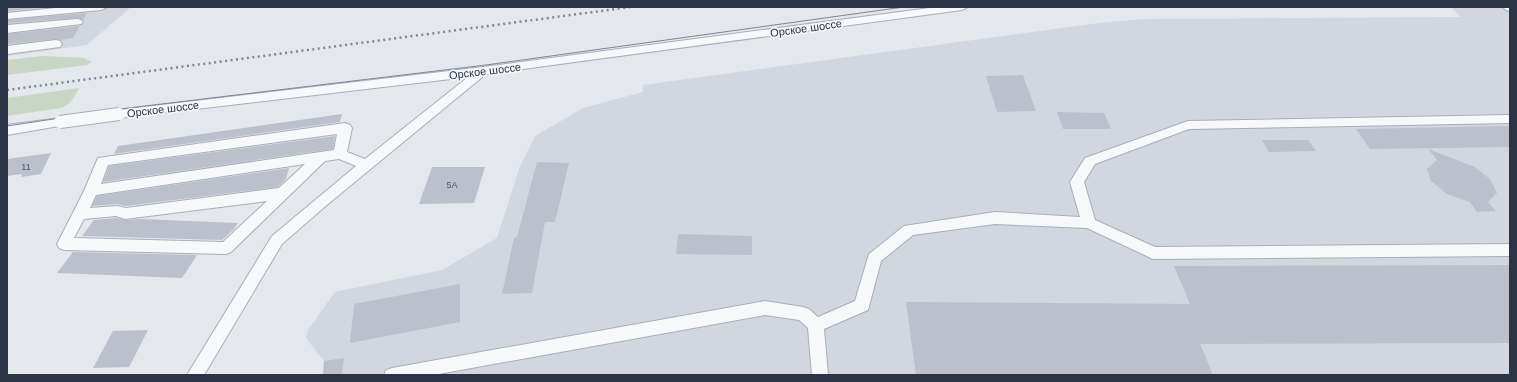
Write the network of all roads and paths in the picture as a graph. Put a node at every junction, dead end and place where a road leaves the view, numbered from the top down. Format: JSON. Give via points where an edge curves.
{"nodes":[{"id":1,"x":962,"y":7,"type":"edge"},
{"id":2,"x":101,"y":8,"type":"edge"},
{"id":3,"x":7,"y":16,"type":"edge"},
{"id":4,"x":77,"y":22,"type":"dead end"},
{"id":5,"x":7,"y":29,"type":"edge"},
{"id":6,"x":56,"y":44,"type":"dead end"},
{"id":7,"x":7,"y":50,"type":"edge"},
{"id":8,"x":483,"y":71,"type":"junction"},
{"id":9,"x":1510,"y":119,"type":"edge"},
{"id":10,"x":7,"y":130,"type":"edge"},
{"id":11,"x":340,"y":154,"type":"junction"},
{"id":12,"x":321,"y":157,"type":"junction"},
{"id":13,"x":366,"y":165,"type":"junction"},
{"id":14,"x":91,"y":190,"type":"junction"},
{"id":15,"x":284,"y":193,"type":"junction"},
{"id":16,"x":79,"y":214,"type":"junction"},
{"id":17,"x":1089,"y":223,"type":"junction"},
{"id":18,"x":1510,"y":250,"type":"edge"},
{"id":19,"x":816,"y":325,"type":"junction"},
{"id":20,"x":195,"y":375,"type":"edge"},
{"id":21,"x":392,"y":375,"type":"edge"},
{"id":22,"x":820,"y":375,"type":"edge"}],
"edges":[{"from":1,"to":8,"type":"street","name":"Орское шоссе"},
{"from":2,"to":3,"type":"street"},
{"from":4,"to":5,"type":"street"},
{"from":6,"to":7,"type":"street"},
{"from":8,"to":10,"type":"street","name":"Орское шоссе","bridge":true,"via":[[119,114]]},
{"from":8,"to":13,"type":"street"},
{"from":9,"to":17,"type":"street","via":[[1188,125],[1090,161],[1077,182]]},
{"from":11,"to":12,"type":"street"},
{"from":11,"to":13,"type":"street"},
{"from":11,"to":14,"type":"street","via":[[345,128],[103,161]]},
{"from":12,"to":14,"type":"street"},
{"from":12,"to":15,"type":"street"},
{"from":13,"to":20,"type":"street","via":[[277,240]]},
{"from":14,"to":16,"type":"street"},
{"from":15,"to":16,"type":"street","via":[[125,214],[117,211]]},
{"from":15,"to":16,"type":"street","via":[[226,248],[64,244]]},
{"from":17,"to":18,"type":"street","via":[[1153,253]]},
{"from":17,"to":19,"type":"street","via":[[995,218],[909,230],[874,258],[862,305]]},
{"from":19,"to":21,"type":"street","via":[[803,314],[765,308]]},
{"from":19,"to":22,"type":"street"}]}
